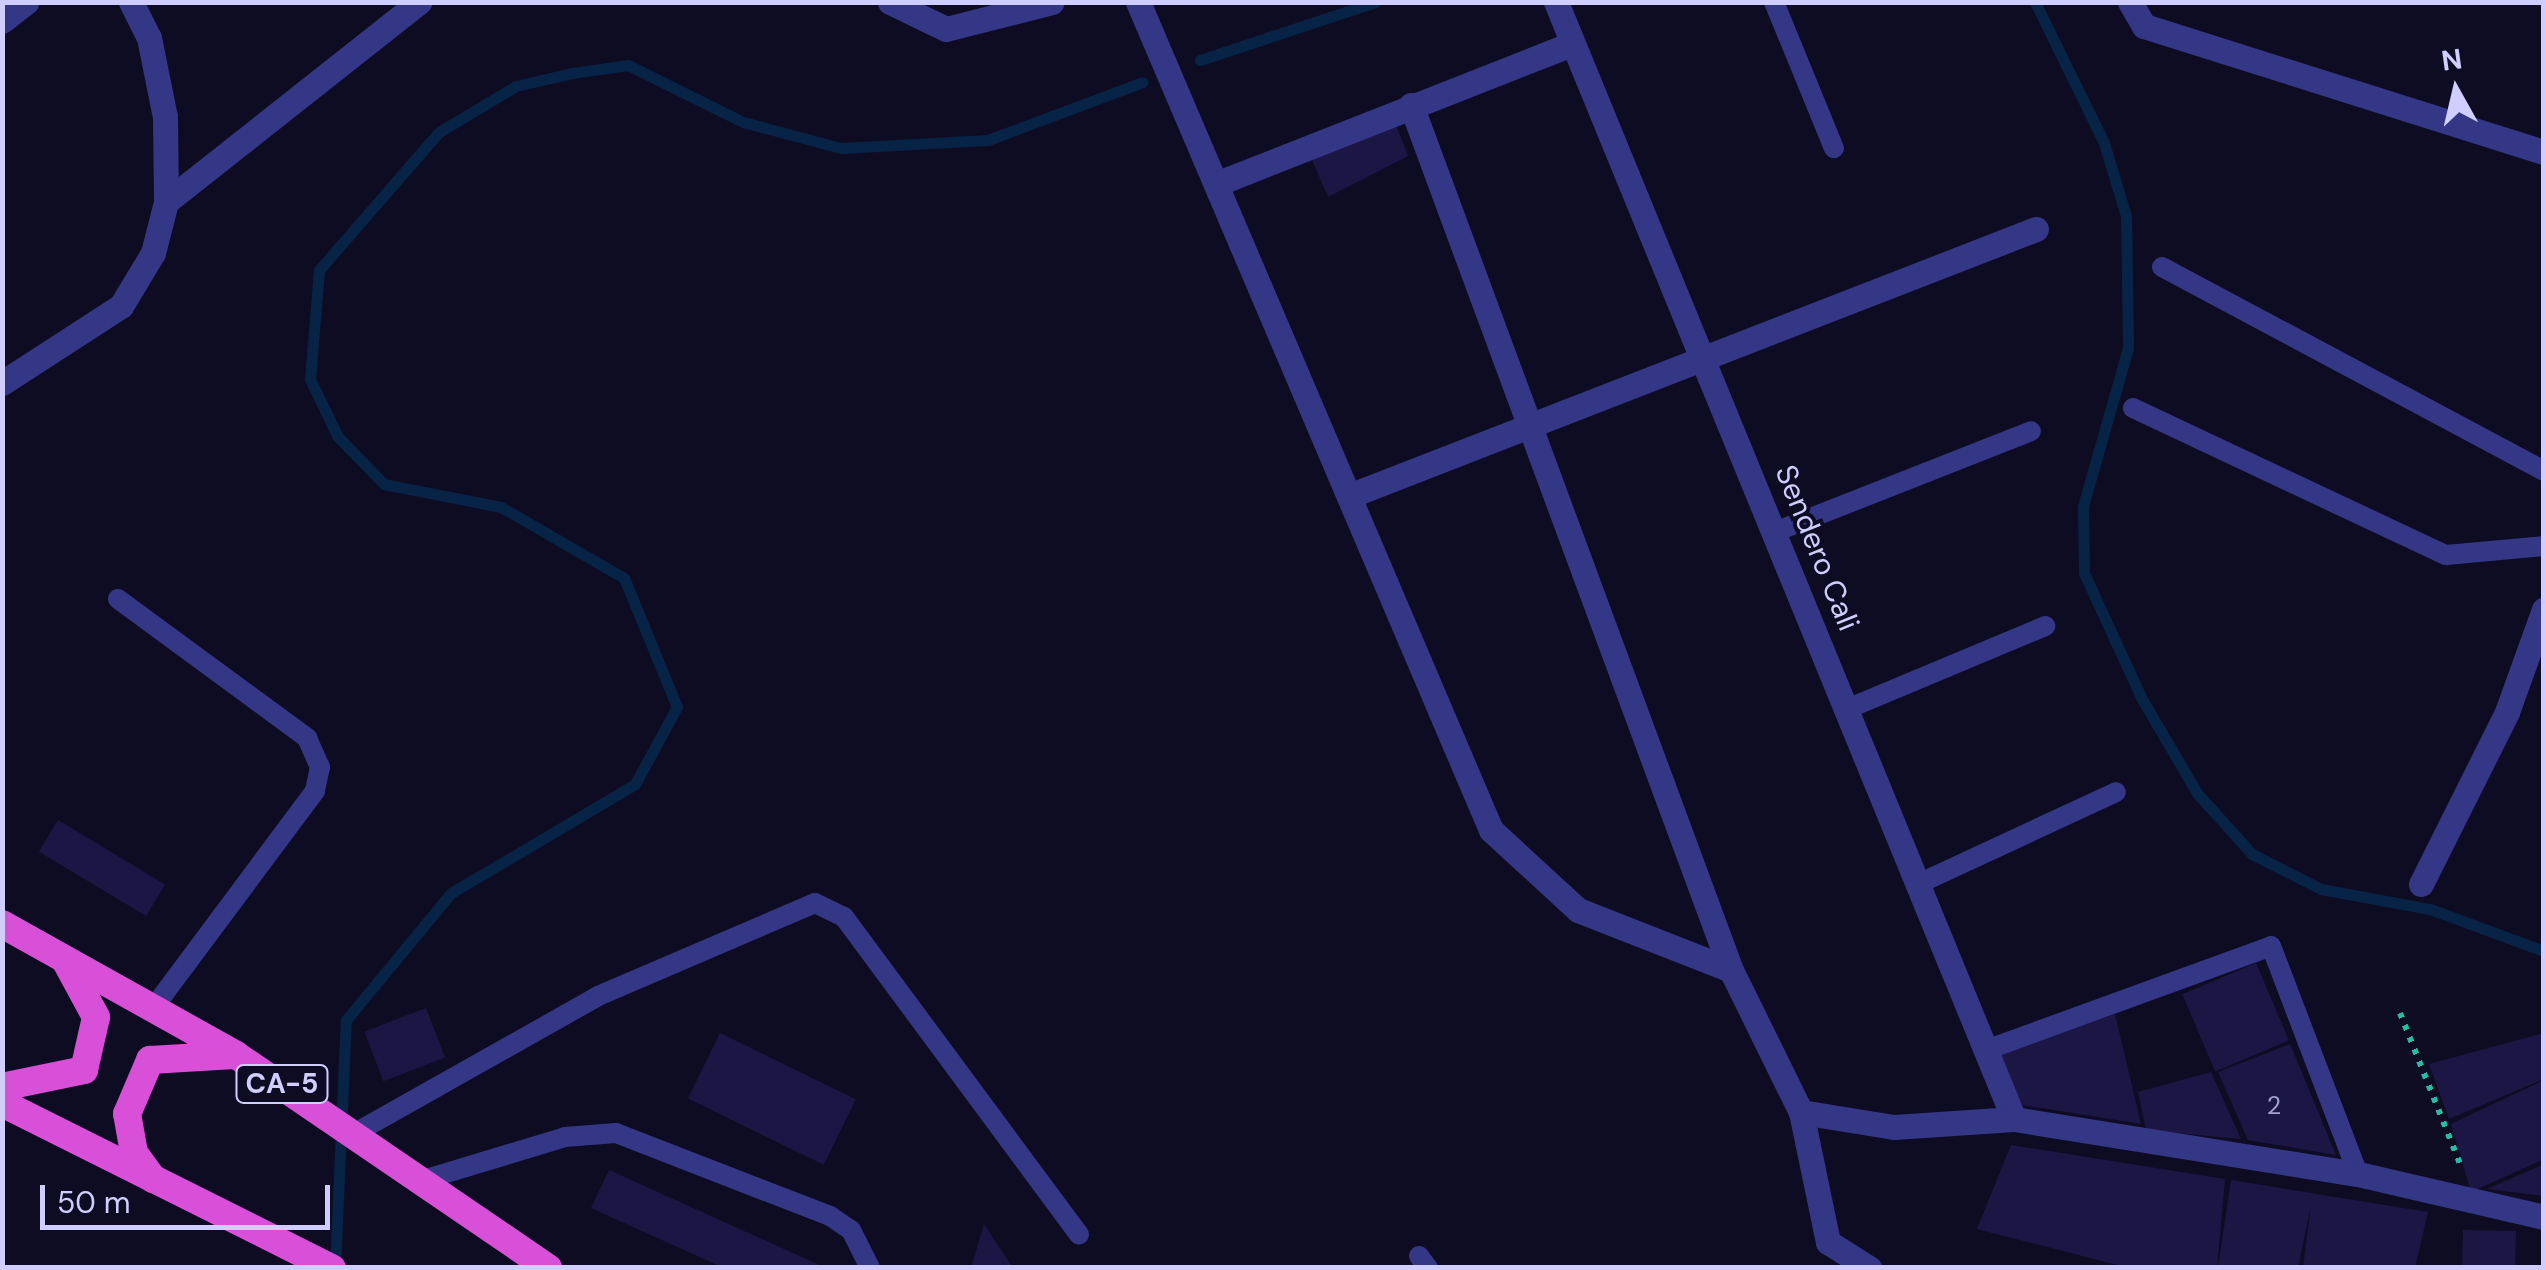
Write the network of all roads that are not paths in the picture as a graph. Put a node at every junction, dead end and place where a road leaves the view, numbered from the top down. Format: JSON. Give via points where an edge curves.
{"nodes":[{"id":1,"x":26,"y":2,"type":"edge"},
{"id":2,"x":131,"y":2,"type":"edge"},
{"id":3,"x":419,"y":2,"type":"edge"},
{"id":4,"x":890,"y":2,"type":"edge"},
{"id":5,"x":1052,"y":2,"type":"edge"},
{"id":6,"x":1138,"y":2,"type":"edge"},
{"id":7,"x":1556,"y":2,"type":"edge"},
{"id":8,"x":1774,"y":2,"type":"edge"},
{"id":9,"x":2130,"y":2,"type":"edge"},
{"id":10,"x":2,"y":21,"type":"edge"},
{"id":11,"x":1570,"y":44,"type":"junction"},
{"id":12,"x":1411,"y":104,"type":"junction"},
{"id":13,"x":1834,"y":148,"type":"dead end"},
{"id":14,"x":2544,"y":152,"type":"edge"},
{"id":15,"x":1216,"y":184,"type":"junction"},
{"id":16,"x":166,"y":202,"type":"junction"},
{"id":17,"x":2036,"y":229,"type":"dead end"},
{"id":18,"x":2162,"y":267,"type":"dead end"},
{"id":19,"x":1704,"y":358,"type":"junction"},
{"id":20,"x":2,"y":383,"type":"edge"},
{"id":21,"x":2133,"y":408,"type":"dead end"},
{"id":22,"x":1523,"y":426,"type":"junction"},
{"id":23,"x":2032,"y":431,"type":"dead end"},
{"id":24,"x":2544,"y":471,"type":"edge"},
{"id":25,"x":1349,"y":496,"type":"junction"},
{"id":26,"x":1775,"y":532,"type":"junction"},
{"id":27,"x":2544,"y":546,"type":"edge"},
{"id":28,"x":118,"y":599,"type":"dead end"},
{"id":29,"x":2544,"y":609,"type":"edge"},
{"id":30,"x":2045,"y":626,"type":"dead end"},
{"id":31,"x":1847,"y":709,"type":"junction"},
{"id":32,"x":2116,"y":792,"type":"dead end"},
{"id":33,"x":1918,"y":884,"type":"junction"},
{"id":34,"x":2420,"y":884,"type":"dead end"},
{"id":35,"x":2,"y":924,"type":"edge"},
{"id":36,"x":57,"y":950,"type":"junction"},
{"id":37,"x":1731,"y":970,"type":"junction"},
{"id":38,"x":154,"y":1007,"type":"junction"},
{"id":39,"x":1986,"y":1050,"type":"junction"},
{"id":40,"x":236,"y":1055,"type":"junction"},
{"id":41,"x":2,"y":1088,"type":"edge"},
{"id":42,"x":2,"y":1103,"type":"edge"},
{"id":43,"x":1801,"y":1112,"type":"junction"},
{"id":44,"x":2014,"y":1119,"type":"junction"},
{"id":45,"x":357,"y":1132,"type":"junction"},
{"id":46,"x":2358,"y":1174,"type":"junction"},
{"id":47,"x":154,"y":1180,"type":"junction"},
{"id":48,"x":423,"y":1180,"type":"junction"},
{"id":49,"x":2544,"y":1217,"type":"edge"},
{"id":50,"x":1079,"y":1235,"type":"dead end"},
{"id":51,"x":332,"y":1268,"type":"edge"},
{"id":52,"x":548,"y":1268,"type":"edge"},
{"id":53,"x":870,"y":1268,"type":"edge"},
{"id":54,"x":1869,"y":1268,"type":"edge"}],
"edges":[{"from":1,"to":10,"type":"street"},
{"from":2,"to":16,"type":"street","via":[[159,74]]},
{"from":3,"to":16,"type":"street"},
{"from":4,"to":5,"type":"street","via":[[946,29]]},
{"from":6,"to":15,"type":"street"},
{"from":7,"to":11,"type":"street","name":"Sendero Cali"},
{"from":8,"to":13,"type":"lane"},
{"from":9,"to":14,"type":"street","via":[[2144,26]]},
{"from":11,"to":12,"type":"street"},
{"from":11,"to":19,"type":"street","name":"Sendero Cali"},
{"from":12,"to":15,"type":"street"},
{"from":12,"to":22,"type":"street"},
{"from":15,"to":25,"type":"street"},
{"from":16,"to":20,"type":"street","via":[[153,253],[121,306]]},
{"from":17,"to":19,"type":"street"},
{"from":18,"to":24,"type":"lane"},
{"from":19,"to":22,"type":"street"},
{"from":19,"to":26,"type":"street","name":"Sendero Cali"},
{"from":21,"to":27,"type":"lane","via":[[2446,554]]},
{"from":22,"to":25,"type":"street"},
{"from":22,"to":37,"type":"street"},
{"from":23,"to":26,"type":"lane"},
{"from":25,"to":37,"type":"street","via":[[1491,830],[1578,910]]},
{"from":26,"to":31,"type":"street","name":"Sendero Cali"},
{"from":28,"to":38,"type":"lane","via":[[307,738],[320,767],[315,791]]},
{"from":29,"to":34,"type":"street","via":[[2507,712]]},
{"from":30,"to":31,"type":"lane"},
{"from":31,"to":33,"type":"street","name":"Sendero Cali"},
{"from":32,"to":33,"type":"lane"},
{"from":33,"to":39,"type":"street","name":"Sendero Cali"},
{"from":35,"to":36,"type":"highway","number":"CA-5"},
{"from":36,"to":38,"type":"highway","number":"CA-5"},
{"from":36,"to":41,"type":"highway","via":[[96,1016],[84,1070]]},
{"from":37,"to":43,"type":"street"},
{"from":38,"to":40,"type":"highway","number":"CA-5"},
{"from":39,"to":44,"type":"street","name":"Sendero Cali"},
{"from":39,"to":46,"type":"lane","via":[[2271,946]]},
{"from":40,"to":45,"type":"highway","number":"CA-5"},
{"from":40,"to":47,"type":"highway","via":[[150,1060],[126,1114],[134,1153]]},
{"from":42,"to":47,"type":"highway"},
{"from":43,"to":44,"type":"street","via":[[1894,1127]]},
{"from":43,"to":54,"type":"street","via":[[1828,1242]]},
{"from":44,"to":46,"type":"street"},
{"from":45,"to":48,"type":"highway","number":"CA-5"},
{"from":45,"to":50,"type":"lane","via":[[598,996],[815,903],[844,917]]},
{"from":46,"to":49,"type":"street"},
{"from":47,"to":51,"type":"highway"},
{"from":48,"to":52,"type":"highway","number":"CA-5"},
{"from":48,"to":53,"type":"lane","via":[[565,1137],[616,1133],[830,1216],[851,1230]]}]}
